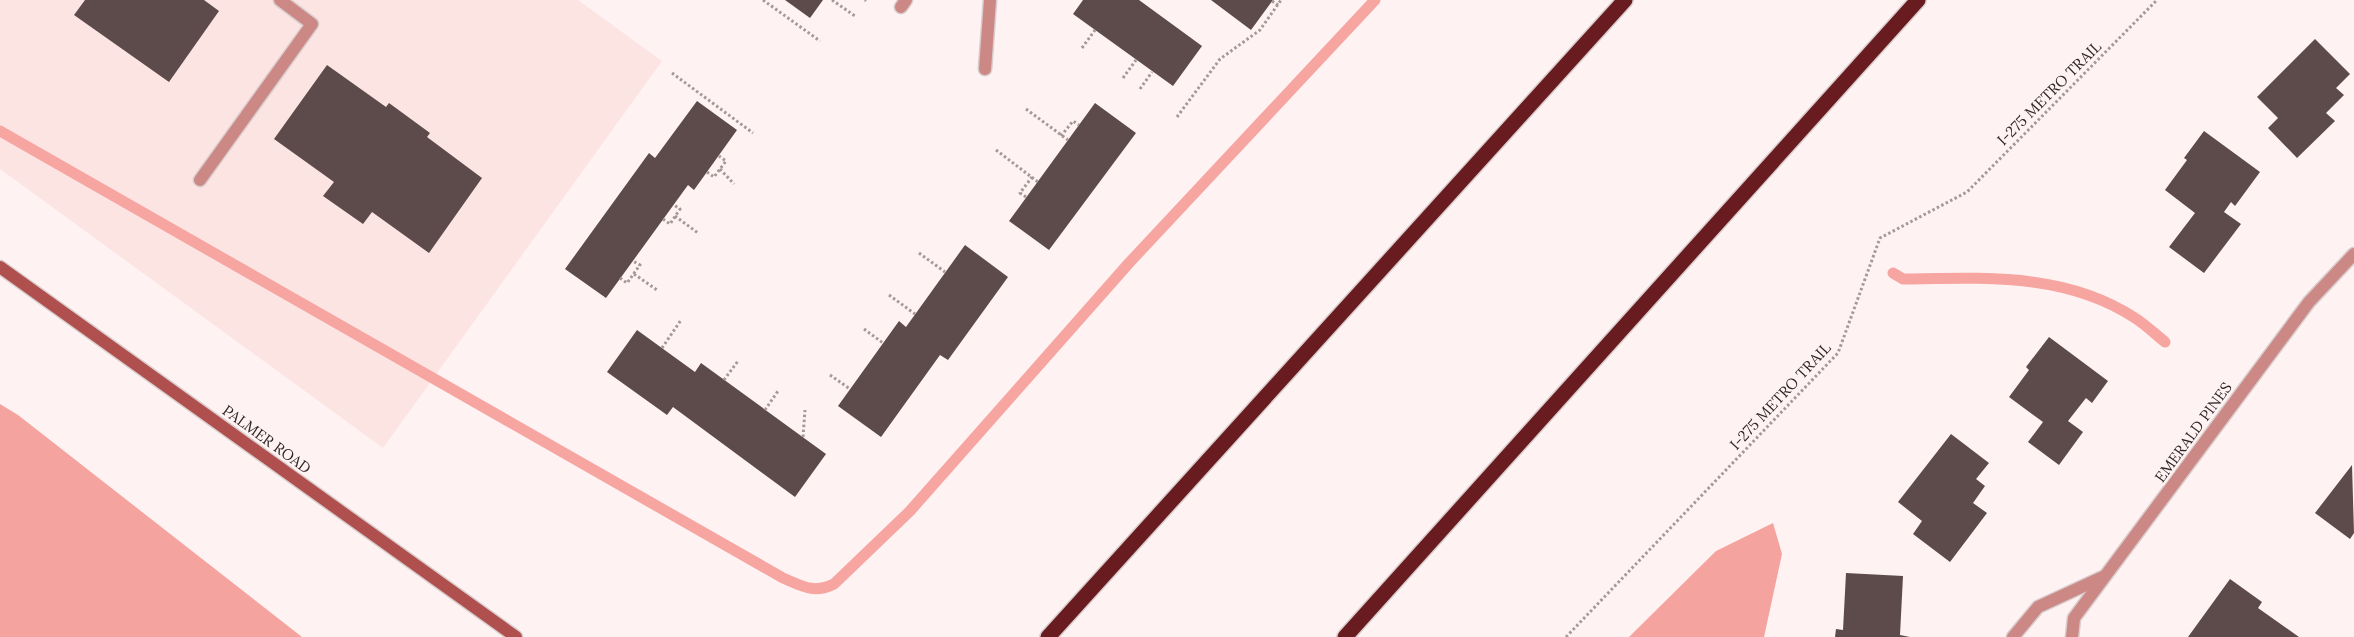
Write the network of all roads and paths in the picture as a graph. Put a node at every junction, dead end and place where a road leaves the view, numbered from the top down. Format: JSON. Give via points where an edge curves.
{"nodes":[{"id":1,"x":280,"y":0,"type":"edge"},
{"id":2,"x":763,"y":0,"type":"edge"},
{"id":3,"x":832,"y":0,"type":"edge"},
{"id":4,"x":990,"y":0,"type":"edge"},
{"id":5,"x":1281,"y":0,"type":"edge"},
{"id":6,"x":1625,"y":0,"type":"edge"},
{"id":7,"x":1918,"y":0,"type":"edge"},
{"id":8,"x":2157,"y":0,"type":"edge"},
{"id":9,"x":1272,"y":1,"type":"edge"},
{"id":10,"x":1278,"y":5,"type":"junction"},
{"id":11,"x":855,"y":16,"type":"dead end"},
{"id":12,"x":1094,"y":30,"type":"dead end"},
{"id":13,"x":820,"y":41,"type":"dead end"},
{"id":14,"x":1082,"y":48,"type":"dead end"},
{"id":15,"x":1136,"y":60,"type":"dead end"},
{"id":16,"x":985,"y":69,"type":"dead end"},
{"id":17,"x":1152,"y":72,"type":"dead end"},
{"id":18,"x":672,"y":74,"type":"dead end"},
{"id":19,"x":1123,"y":78,"type":"dead end"},
{"id":20,"x":1140,"y":89,"type":"dead end"},
{"id":21,"x":1026,"y":109,"type":"dead end"},
{"id":22,"x":1177,"y":117,"type":"dead end"},
{"id":23,"x":1079,"y":125,"type":"dead end"},
{"id":24,"x":753,"y":133,"type":"dead end"},
{"id":25,"x":1061,"y":136,"type":"junction"},
{"id":26,"x":1068,"y":140,"type":"dead end"},
{"id":27,"x":996,"y":150,"type":"dead end"},
{"id":28,"x":719,"y":156,"type":"dead end"},
{"id":29,"x":720,"y":169,"type":"junction"},
{"id":30,"x":707,"y":172,"type":"dead end"},
{"id":31,"x":1032,"y":177,"type":"junction"},
{"id":32,"x":200,"y":180,"type":"dead end"},
{"id":33,"x":1038,"y":182,"type":"dead end"},
{"id":34,"x":734,"y":184,"type":"dead end"},
{"id":35,"x":1026,"y":197,"type":"dead end"},
{"id":36,"x":674,"y":205,"type":"dead end"},
{"id":37,"x":675,"y":216,"type":"junction"},
{"id":38,"x":663,"y":219,"type":"dead end"},
{"id":39,"x":698,"y":233,"type":"dead end"},
{"id":40,"x":919,"y":254,"type":"dead end"},
{"id":41,"x":2354,"y":254,"type":"edge"},
{"id":42,"x":633,"y":261,"type":"dead end"},
{"id":43,"x":0,"y":267,"type":"edge"},
{"id":44,"x":946,"y":272,"type":"dead end"},
{"id":45,"x":634,"y":274,"type":"junction"},
{"id":46,"x":620,"y":278,"type":"dead end"},
{"id":47,"x":657,"y":290,"type":"dead end"},
{"id":48,"x":889,"y":295,"type":"dead end"},
{"id":49,"x":915,"y":314,"type":"dead end"},
{"id":50,"x":681,"y":320,"type":"dead end"},
{"id":51,"x":864,"y":329,"type":"dead end"},
{"id":52,"x":883,"y":343,"type":"dead end"},
{"id":53,"x":662,"y":348,"type":"dead end"},
{"id":54,"x":738,"y":361,"type":"dead end"},
{"id":55,"x":830,"y":375,"type":"dead end"},
{"id":56,"x":724,"y":380,"type":"dead end"},
{"id":57,"x":850,"y":389,"type":"dead end"},
{"id":58,"x":778,"y":390,"type":"dead end"},
{"id":59,"x":765,"y":410,"type":"dead end"},
{"id":60,"x":805,"y":410,"type":"dead end"},
{"id":61,"x":803,"y":437,"type":"dead end"},
{"id":62,"x":2108,"y":575,"type":"junction"},
{"id":63,"x":516,"y":637,"type":"edge"},
{"id":64,"x":1048,"y":637,"type":"edge"},
{"id":65,"x":1345,"y":637,"type":"edge"},
{"id":66,"x":1566,"y":637,"type":"edge"},
{"id":67,"x":2012,"y":637,"type":"edge"},
{"id":68,"x":2072,"y":637,"type":"edge"}],
"edges":[{"from":1,"to":32,"type":"street","via":[[312,24]]},
{"from":2,"to":13,"type":"path"},
{"from":3,"to":11,"type":"path"},
{"from":4,"to":16,"type":"street"},
{"from":5,"to":10,"type":"path"},
{"from":6,"to":64,"type":"highway"},
{"from":7,"to":65,"type":"highway"},
{"from":8,"to":66,"type":"path","name":"I-275 METRO TRAIL","via":[[1967,192],[1880,238],[1838,353]]},
{"from":9,"to":10,"type":"path"},
{"from":10,"to":22,"type":"path","via":[[1260,30],[1220,58]]},
{"from":12,"to":14,"type":"path"},
{"from":15,"to":19,"type":"path"},
{"from":17,"to":20,"type":"path"},
{"from":18,"to":24,"type":"path"},
{"from":21,"to":25,"type":"path"},
{"from":23,"to":25,"type":"path","via":[[1073,120]]},
{"from":25,"to":26,"type":"path"},
{"from":27,"to":31,"type":"path"},
{"from":28,"to":29,"type":"path","via":[[726,161]]},
{"from":29,"to":30,"type":"path","via":[[714,177]]},
{"from":29,"to":34,"type":"path"},
{"from":31,"to":33,"type":"path"},
{"from":31,"to":35,"type":"path","via":[[1020,193]]},
{"from":36,"to":37,"type":"path","via":[[680,209]]},
{"from":37,"to":38,"type":"path","via":[[670,224]]},
{"from":37,"to":39,"type":"path"},
{"from":40,"to":44,"type":"path"},
{"from":41,"to":62,"type":"street","name":"EMERALD PINES","via":[[2309,302]]},
{"from":42,"to":45,"type":"path","via":[[640,265]]},
{"from":43,"to":63,"type":"street","name":"PALMER ROAD"},
{"from":45,"to":46,"type":"path","via":[[627,283]]},
{"from":45,"to":47,"type":"path"},
{"from":48,"to":49,"type":"path"},
{"from":50,"to":53,"type":"path"},
{"from":51,"to":52,"type":"path"},
{"from":54,"to":56,"type":"path"},
{"from":55,"to":57,"type":"path"},
{"from":58,"to":59,"type":"path"},
{"from":60,"to":61,"type":"path"},
{"from":62,"to":67,"type":"street","via":[[2038,608]]},
{"from":62,"to":68,"type":"street","name":"EMERALD PINES","via":[[2074,618]]}]}
